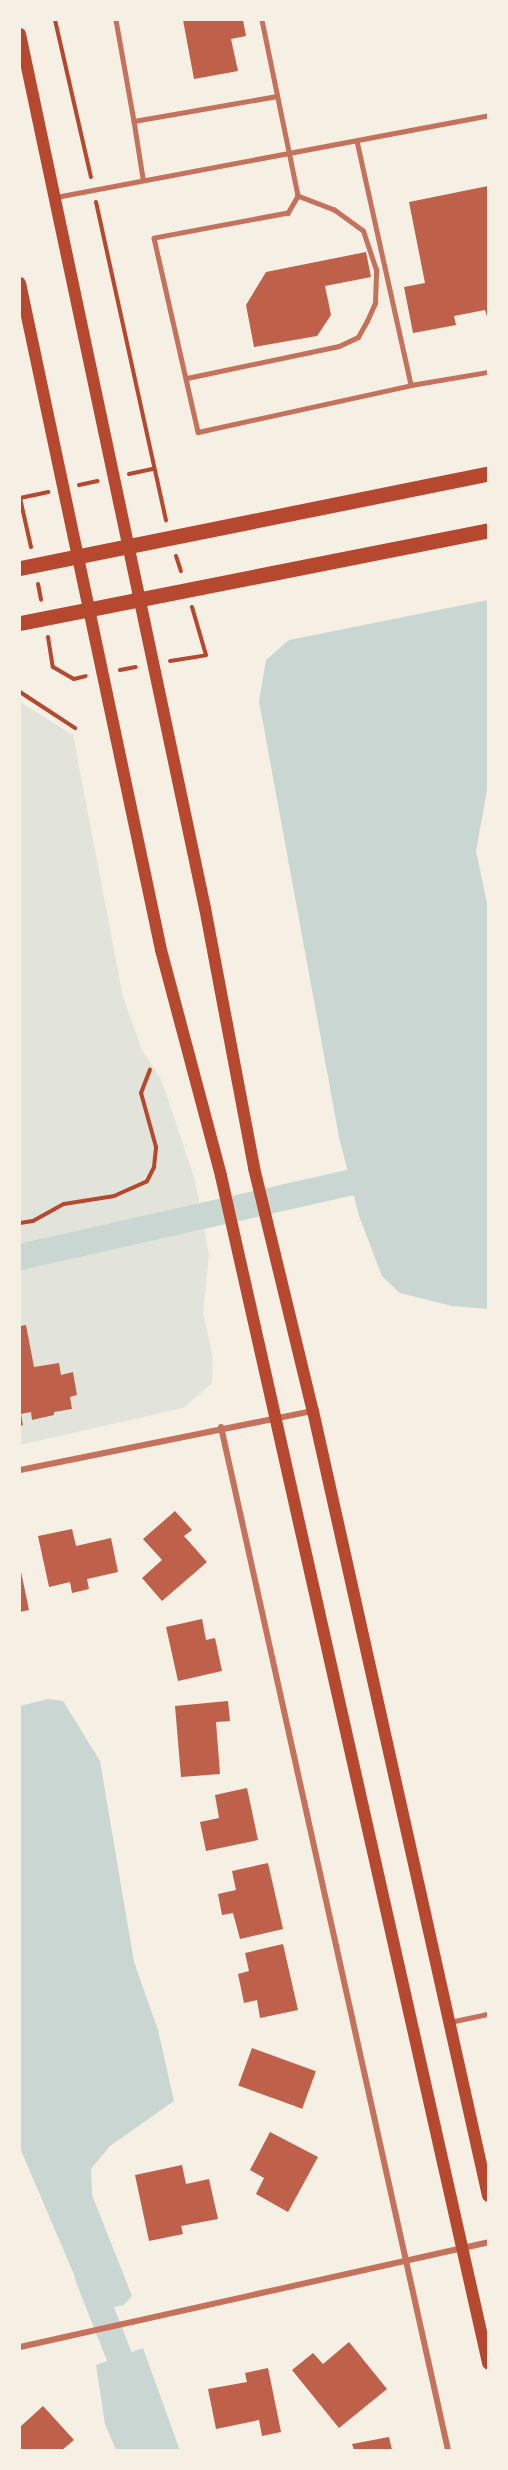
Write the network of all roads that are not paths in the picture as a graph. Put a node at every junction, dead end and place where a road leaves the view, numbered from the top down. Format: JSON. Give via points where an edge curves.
{"nodes":[{"id":1,"x":116,"y":20,"type":"edge"},
{"id":2,"x":262,"y":20,"type":"edge"},
{"id":3,"x":20,"y":34,"type":"edge"},
{"id":4,"x":277,"y":96,"type":"junction"},
{"id":5,"x":489,"y":115,"type":"edge"},
{"id":6,"x":134,"y":121,"type":"junction"},
{"id":7,"x":357,"y":141,"type":"junction"},
{"id":8,"x":289,"y":154,"type":"junction"},
{"id":9,"x":143,"y":178,"type":"junction"},
{"id":10,"x":298,"y":196,"type":"junction"},
{"id":11,"x":54,"y":197,"type":"junction"},
{"id":12,"x":20,"y":283,"type":"edge"},
{"id":13,"x":489,"y":372,"type":"edge"},
{"id":14,"x":187,"y":378,"type":"junction"},
{"id":15,"x":411,"y":385,"type":"junction"},
{"id":16,"x":489,"y":474,"type":"edge"},
{"id":17,"x":489,"y":530,"type":"edge"},
{"id":18,"x":127,"y":546,"type":"junction"},
{"id":19,"x":77,"y":557,"type":"junction"},
{"id":20,"x":27,"y":567,"type":"edge"},
{"id":21,"x":138,"y":600,"type":"junction"},
{"id":22,"x":88,"y":610,"type":"junction"},
{"id":23,"x":20,"y":623,"type":"edge"},
{"id":24,"x":313,"y":1411,"type":"junction"},
{"id":25,"x":274,"y":1418,"type":"junction"},
{"id":26,"x":221,"y":1428,"type":"junction"},
{"id":27,"x":20,"y":1470,"type":"edge"},
{"id":28,"x":489,"y":2014,"type":"edge"},
{"id":29,"x":450,"y":2022,"type":"junction"},
{"id":30,"x":489,"y":2196,"type":"edge"},
{"id":31,"x":489,"y":2242,"type":"edge"},
{"id":32,"x":463,"y":2248,"type":"junction"},
{"id":33,"x":405,"y":2262,"type":"junction"},
{"id":34,"x":20,"y":2347,"type":"edge"},
{"id":35,"x":489,"y":2362,"type":"edge"},
{"id":36,"x":448,"y":2451,"type":"edge"}],
"edges":[{"from":1,"to":6,"type":"lane"},
{"from":2,"to":4,"type":"lane"},
{"from":3,"to":11,"type":"main road"},
{"from":4,"to":6,"type":"lane"},
{"from":4,"to":8,"type":"lane"},
{"from":5,"to":7,"type":"lane"},
{"from":6,"to":9,"type":"lane"},
{"from":7,"to":8,"type":"lane"},
{"from":7,"to":15,"type":"lane"},
{"from":8,"to":9,"type":"lane"},
{"from":8,"to":10,"type":"lane"},
{"from":9,"to":11,"type":"lane"},
{"from":10,"to":14,"type":"lane","via":[[288,213],[154,238]]},
{"from":10,"to":14,"type":"lane","via":[[334,210],[363,231],[376,270],[375,303],[368,321],[358,337],[339,346]]},
{"from":11,"to":18,"type":"main road"},
{"from":12,"to":19,"type":"main road"},
{"from":13,"to":15,"type":"lane"},
{"from":14,"to":15,"type":"lane","via":[[198,432]]},
{"from":16,"to":18,"type":"main road"},
{"from":17,"to":21,"type":"main road"},
{"from":18,"to":19,"type":"main road"},
{"from":18,"to":21,"type":"main road"},
{"from":19,"to":20,"type":"main road"},
{"from":19,"to":22,"type":"main road"},
{"from":21,"to":22,"type":"main road"},
{"from":21,"to":24,"type":"main road","via":[[205,908],[254,1168]]},
{"from":22,"to":23,"type":"main road"},
{"from":22,"to":25,"type":"main road","via":[[161,950],[220,1176]]},
{"from":24,"to":25,"type":"street"},
{"from":24,"to":29,"type":"main road"},
{"from":25,"to":26,"type":"street"},
{"from":25,"to":32,"type":"main road"},
{"from":26,"to":27,"type":"street"},
{"from":26,"to":33,"type":"street"},
{"from":28,"to":29,"type":"lane"},
{"from":29,"to":30,"type":"main road"},
{"from":31,"to":32,"type":"street"},
{"from":32,"to":33,"type":"street"},
{"from":32,"to":35,"type":"main road"},
{"from":33,"to":34,"type":"street"},
{"from":33,"to":36,"type":"street"}]}
